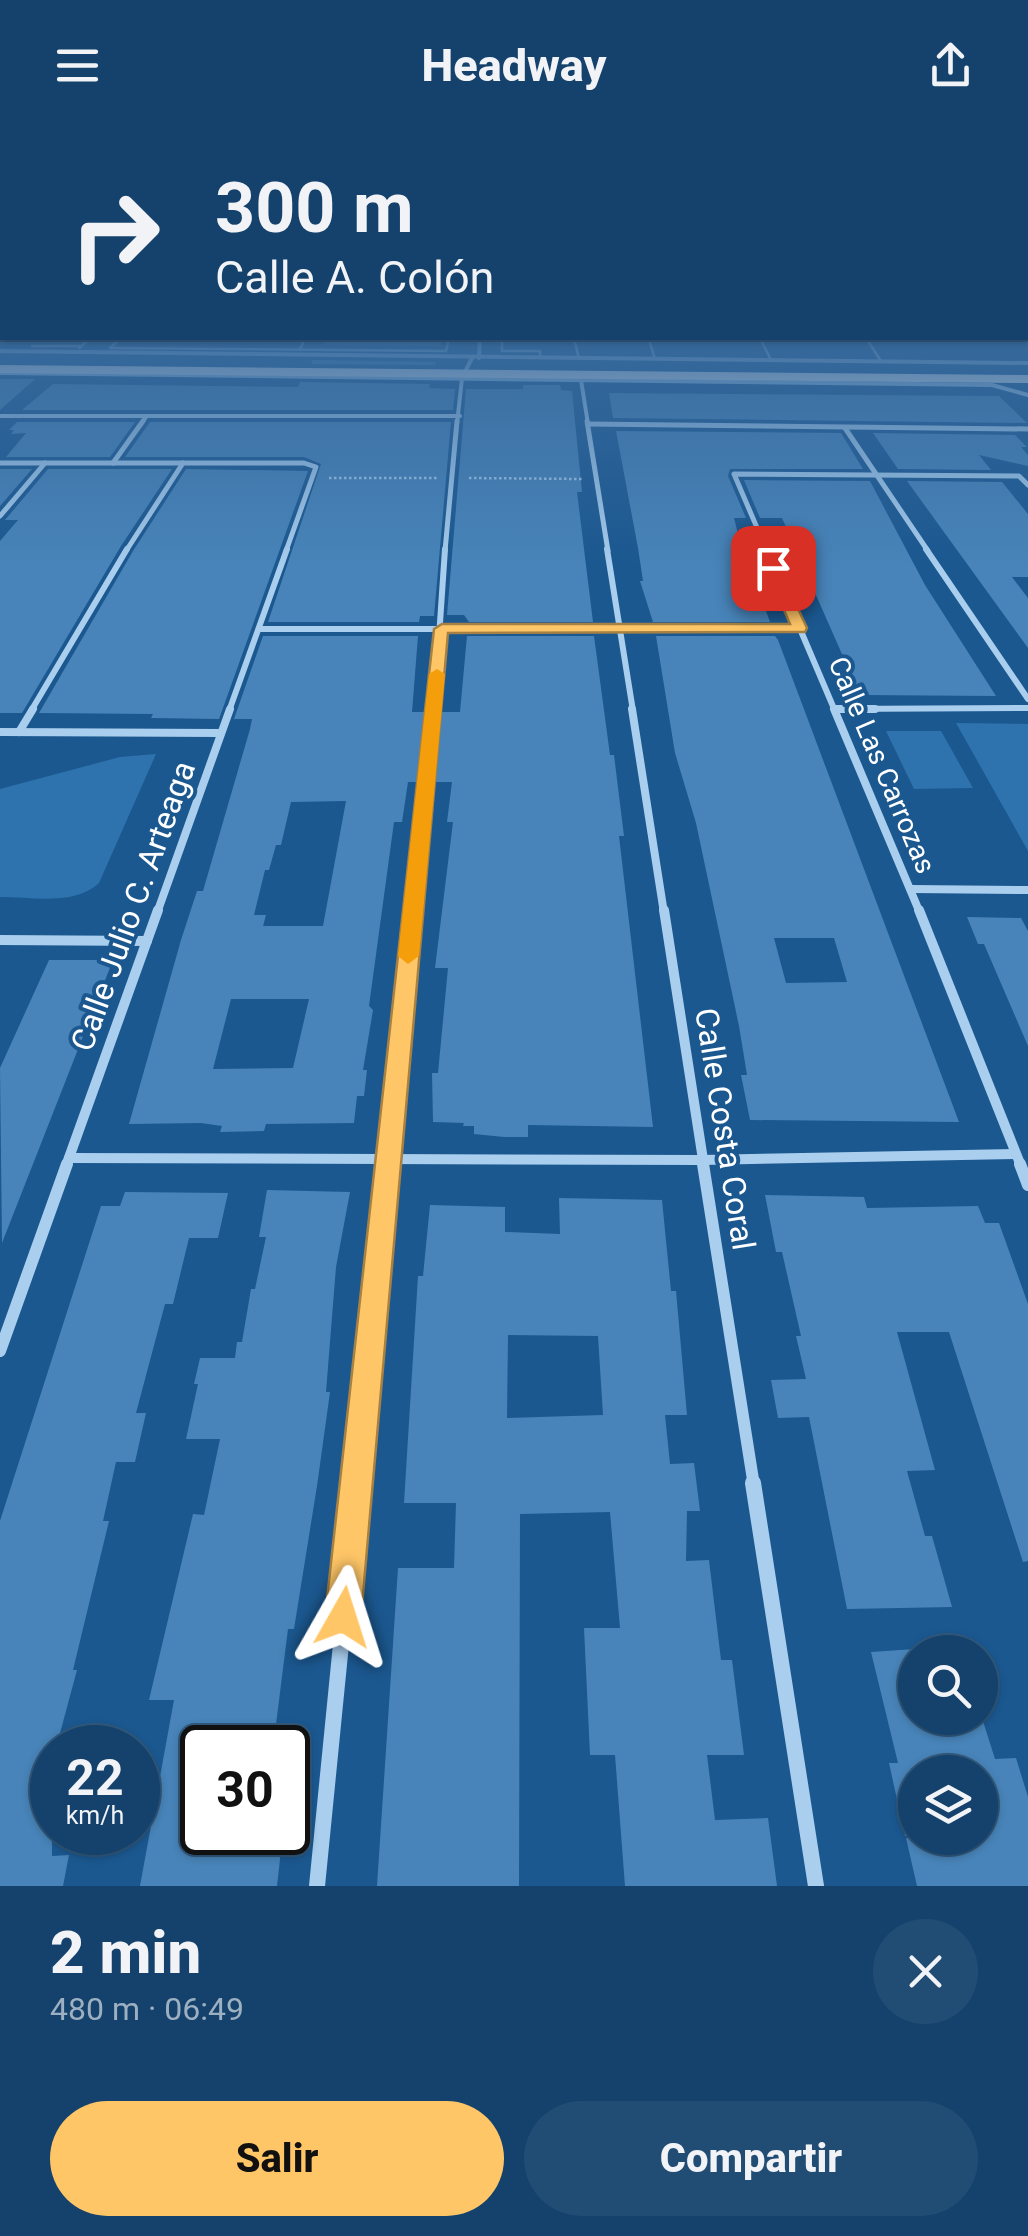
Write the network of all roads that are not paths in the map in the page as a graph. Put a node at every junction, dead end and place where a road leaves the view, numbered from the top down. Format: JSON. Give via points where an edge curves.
{"nodes":[{"id":1,"x":462,"y":403,"type":"edge"},
{"id":2,"x":586,"y":403,"type":"edge"},
{"id":3,"x":0,"y":416,"type":"edge"},
{"id":4,"x":460,"y":416,"type":"junction"},
{"id":5,"x":146,"y":417,"type":"junction"},
{"id":6,"x":589,"y":424,"type":"junction"},
{"id":7,"x":845,"y":428,"type":"junction"},
{"id":8,"x":1028,"y":429,"type":"edge"},
{"id":9,"x":0,"y":463,"type":"edge"},
{"id":10,"x":45,"y":463,"type":"junction"},
{"id":11,"x":112,"y":463,"type":"junction"},
{"id":12,"x":183,"y":463,"type":"junction"},
{"id":13,"x":877,"y":476,"type":"junction"},
{"id":14,"x":1028,"y":484,"type":"edge"},
{"id":15,"x":0,"y":516,"type":"edge"},
{"id":16,"x":800,"y":628,"type":"junction"},
{"id":17,"x":442,"y":629,"type":"junction"},
{"id":18,"x":622,"y":629,"type":"junction"},
{"id":19,"x":258,"y":630,"type":"junction"},
{"id":20,"x":1028,"y":699,"type":"edge"},
{"id":21,"x":1028,"y":708,"type":"edge"},
{"id":22,"x":835,"y":709,"type":"junction"},
{"id":23,"x":0,"y":732,"type":"edge"},
{"id":24,"x":19,"y":732,"type":"junction"},
{"id":25,"x":222,"y":733,"type":"junction"},
{"id":26,"x":911,"y":889,"type":"junction"},
{"id":27,"x":1028,"y":890,"type":"edge"},
{"id":28,"x":0,"y":940,"type":"edge"},
{"id":29,"x":147,"y":941,"type":"junction"},
{"id":30,"x":1015,"y":1154,"type":"junction"},
{"id":31,"x":388,"y":1156,"type":"junction"},
{"id":32,"x":69,"y":1158,"type":"junction"},
{"id":33,"x":702,"y":1160,"type":"junction"},
{"id":34,"x":1028,"y":1184,"type":"edge"},
{"id":35,"x":0,"y":1352,"type":"edge"},
{"id":36,"x":316,"y":1886,"type":"edge"},
{"id":37,"x":816,"y":1886,"type":"edge"}],
"edges":[{"from":1,"to":4,"type":"street"},
{"from":2,"to":6,"type":"street","name":"Calle Costa Coral"},
{"from":3,"to":5,"type":"street"},
{"from":4,"to":5,"type":"street"},
{"from":4,"to":17,"type":"street"},
{"from":5,"to":11,"type":"street"},
{"from":6,"to":7,"type":"street"},
{"from":6,"to":18,"type":"street","name":"Calle Costa Coral"},
{"from":7,"to":8,"type":"street"},
{"from":7,"to":13,"type":"street"},
{"from":9,"to":10,"type":"street"},
{"from":10,"to":11,"type":"street"},
{"from":10,"to":15,"type":"street"},
{"from":11,"to":12,"type":"street"},
{"from":12,"to":19,"type":"street","name":"Calle Julio C. Arteaga","via":[[316,467]]},
{"from":12,"to":24,"type":"street"},
{"from":13,"to":14,"type":"street","name":"Calle Las Carrozas","via":[[1020,476]]},
{"from":13,"to":16,"type":"street","name":"Calle Las Carrozas","via":[[734,474]]},
{"from":13,"to":20,"type":"street"},
{"from":16,"to":18,"type":"street"},
{"from":16,"to":22,"type":"street","name":"Calle Las Carrozas"},
{"from":17,"to":18,"type":"street"},
{"from":17,"to":19,"type":"street"},
{"from":17,"to":31,"type":"street"},
{"from":18,"to":33,"type":"street","name":"Calle Costa Coral"},
{"from":19,"to":25,"type":"street","name":"Calle Julio C. Arteaga"},
{"from":21,"to":22,"type":"street"},
{"from":22,"to":26,"type":"street","name":"Calle Las Carrozas"},
{"from":23,"to":24,"type":"street"},
{"from":24,"to":25,"type":"street"},
{"from":25,"to":29,"type":"street","name":"Calle Julio C. Arteaga"},
{"from":26,"to":27,"type":"street"},
{"from":26,"to":30,"type":"street","name":"Calle Las Carrozas"},
{"from":28,"to":29,"type":"street"},
{"from":29,"to":32,"type":"street","name":"Calle Julio C. Arteaga"},
{"from":30,"to":33,"type":"street"},
{"from":30,"to":34,"type":"street","name":"Calle Las Carrozas"},
{"from":31,"to":32,"type":"street"},
{"from":31,"to":33,"type":"street"},
{"from":31,"to":36,"type":"street"},
{"from":32,"to":35,"type":"street","name":"Calle Julio C. Arteaga"},
{"from":33,"to":37,"type":"street","name":"Calle Costa Coral"}]}
